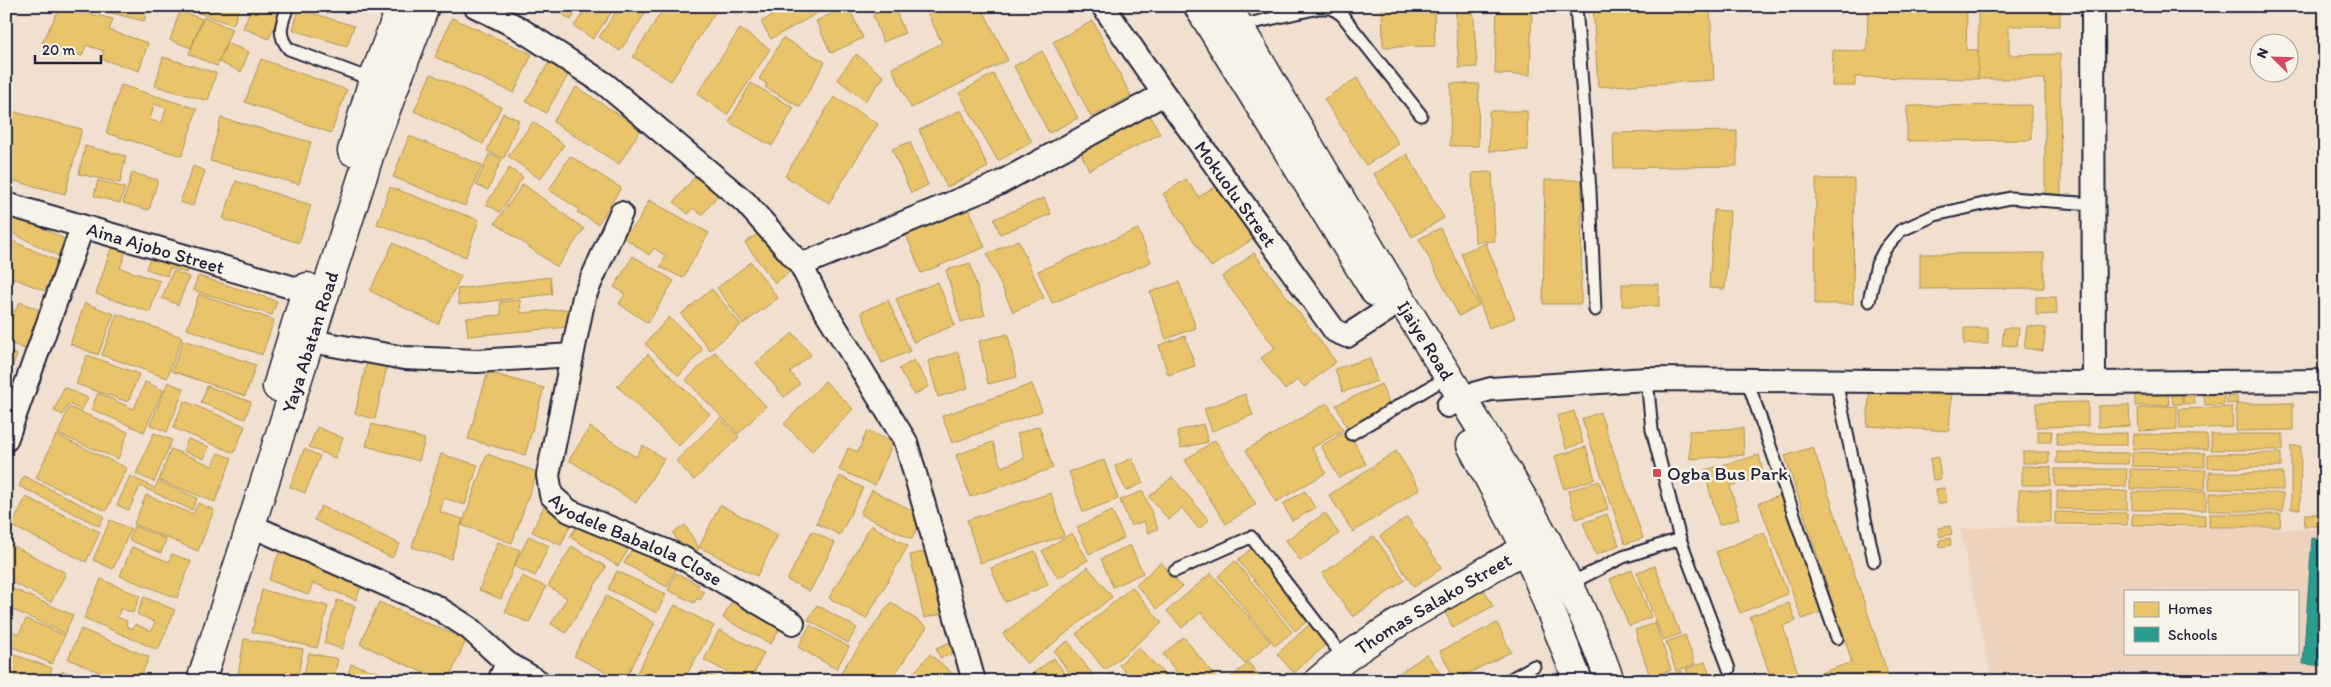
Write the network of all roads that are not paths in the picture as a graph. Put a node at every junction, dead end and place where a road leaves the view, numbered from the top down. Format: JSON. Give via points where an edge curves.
{"nodes":[{"id":1,"x":288,"y":6,"type":"edge"},
{"id":2,"x":475,"y":6,"type":"edge"},
{"id":3,"x":1103,"y":6,"type":"edge"},
{"id":4,"x":1198,"y":6,"type":"edge"},
{"id":5,"x":1576,"y":6,"type":"edge"},
{"id":6,"x":2093,"y":6,"type":"edge"},
{"id":7,"x":407,"y":9,"type":"edge"},
{"id":8,"x":1233,"y":16,"type":"edge"},
{"id":9,"x":374,"y":80,"type":"junction"},
{"id":10,"x":1164,"y":94,"type":"junction"},
{"id":11,"x":1421,"y":115,"type":"dead end"},
{"id":12,"x":6,"y":204,"type":"edge"},
{"id":13,"x":2094,"y":204,"type":"junction"},
{"id":14,"x":620,"y":213,"type":"dead end"},
{"id":15,"x":82,"y":228,"type":"junction"},
{"id":16,"x":801,"y":264,"type":"junction"},
{"id":17,"x":314,"y":294,"type":"junction"},
{"id":18,"x":1869,"y":301,"type":"dead end"},
{"id":19,"x":1387,"y":310,"type":"junction"},
{"id":20,"x":1595,"y":310,"type":"dead end"},
{"id":21,"x":311,"y":341,"type":"junction"},
{"id":22,"x":572,"y":354,"type":"junction"},
{"id":23,"x":1647,"y":379,"type":"junction"},
{"id":24,"x":1747,"y":380,"type":"junction"},
{"id":25,"x":1836,"y":381,"type":"junction"},
{"id":26,"x":2325,"y":381,"type":"edge"},
{"id":27,"x":2094,"y":383,"type":"junction"},
{"id":28,"x":1448,"y":396,"type":"junction"},
{"id":29,"x":1351,"y":434,"type":"dead end"},
{"id":30,"x":6,"y":440,"type":"edge"},
{"id":31,"x":252,"y":526,"type":"junction"},
{"id":32,"x":1680,"y":539,"type":"junction"},
{"id":33,"x":1536,"y":545,"type":"junction"},
{"id":34,"x":1874,"y":561,"type":"dead end"},
{"id":35,"x":1175,"y":571,"type":"dead end"},
{"id":36,"x":1568,"y":584,"type":"junction"},
{"id":37,"x":793,"y":623,"type":"dead end"},
{"id":38,"x":1837,"y":638,"type":"dead end"},
{"id":39,"x":1344,"y":658,"type":"junction"},
{"id":40,"x":1534,"y":666,"type":"dead end"},
{"id":41,"x":1729,"y":669,"type":"dead end"},
{"id":42,"x":503,"y":672,"type":"edge"},
{"id":43,"x":182,"y":681,"type":"edge"},
{"id":44,"x":201,"y":681,"type":"edge"},
{"id":45,"x":538,"y":681,"type":"edge"},
{"id":46,"x":974,"y":681,"type":"edge"},
{"id":47,"x":1318,"y":681,"type":"edge"},
{"id":48,"x":1508,"y":681,"type":"edge"},
{"id":49,"x":1578,"y":681,"type":"edge"},
{"id":50,"x":1610,"y":681,"type":"edge"}],
"edges":[{"from":1,"to":9,"type":"lane","via":[[280,29],[283,42],[290,49]]},
{"from":2,"to":16,"type":"street","via":[[517,27],[605,84],[745,202]]},
{"from":3,"to":10,"type":"street","name":"Mokuolu Street"},
{"from":4,"to":19,"type":"main road","name":"Ijaiye Road"},
{"from":5,"to":20,"type":"lane"},
{"from":6,"to":13,"type":"street"},
{"from":7,"to":9,"type":"main road","name":"Yaya Abatan Road"},
{"from":7,"to":17,"type":"main road","name":"Yaya Abatan Road","via":[[372,147]]},
{"from":8,"to":11,"type":"lane","via":[[1332,8],[1342,15]]},
{"from":8,"to":28,"type":"main road","name":"Ijaiye Road","via":[[1428,345]]},
{"from":9,"to":17,"type":"main road","name":"Yaya Abatan Road"},
{"from":10,"to":16,"type":"street","via":[[998,184]]},
{"from":10,"to":19,"type":"street","name":"Mokuolu Street","via":[[1335,332],[1348,336]]},
{"from":12,"to":15,"type":"street","name":"Aina Ajobo Street"},
{"from":13,"to":18,"type":"lane","via":[[2010,198],[1935,215],[1900,231],[1885,249],[1877,264]]},
{"from":13,"to":27,"type":"street"},
{"from":14,"to":22,"type":"street","name":"Ayodele Babalola Close","via":[[584,297]]},
{"from":15,"to":17,"type":"street","name":"Aina Ajobo Street"},
{"from":15,"to":30,"type":"street"},
{"from":16,"to":46,"type":"street","via":[[817,297],[906,442]]},
{"from":17,"to":21,"type":"main road","name":"Yaya Abatan Road"},
{"from":17,"to":43,"type":"main road","name":"Yaya Abatan Road"},
{"from":19,"to":28,"type":"main road","name":"Ijaiye Road"},
{"from":21,"to":22,"type":"street","via":[[413,358],[477,361]]},
{"from":21,"to":31,"type":"main road","name":"Yaya Abatan Road"},
{"from":22,"to":37,"type":"street","name":"Ayodele Babalola Close","via":[[548,475],[551,495],[569,511],[681,557]]},
{"from":23,"to":24,"type":"street"},
{"from":23,"to":28,"type":"street","via":[[1491,389]]},
{"from":23,"to":32,"type":"lane","via":[[1652,430]]},
{"from":24,"to":25,"type":"street"},
{"from":24,"to":38,"type":"lane"},
{"from":25,"to":27,"type":"street"},
{"from":25,"to":34,"type":"lane"},
{"from":26,"to":27,"type":"street"},
{"from":28,"to":29,"type":"lane"},
{"from":28,"to":33,"type":"main road","name":"Ijaiye Road","via":[[1500,458]]},
{"from":31,"to":42,"type":"street","via":[[435,606],[470,628]]},
{"from":31,"to":44,"type":"main road","name":"Yaya Abatan Road"},
{"from":32,"to":36,"type":"lane","via":[[1624,558]]},
{"from":32,"to":41,"type":"lane"},
{"from":33,"to":36,"type":"main road","name":"Ijaiye Road"},
{"from":33,"to":39,"type":"main road","name":"Thomas Salako Street","via":[[1411,615]]},
{"from":33,"to":49,"type":"main road","name":"Ijaiye Road"},
{"from":35,"to":39,"type":"lane","via":[[1250,537]]},
{"from":36,"to":50,"type":"main road","name":"Ijaiye Road","via":[[1592,630]]},
{"from":39,"to":47,"type":"main road","name":"Thomas Salako Street"},
{"from":40,"to":48,"type":"lane"},
{"from":42,"to":45,"type":"street"}]}
